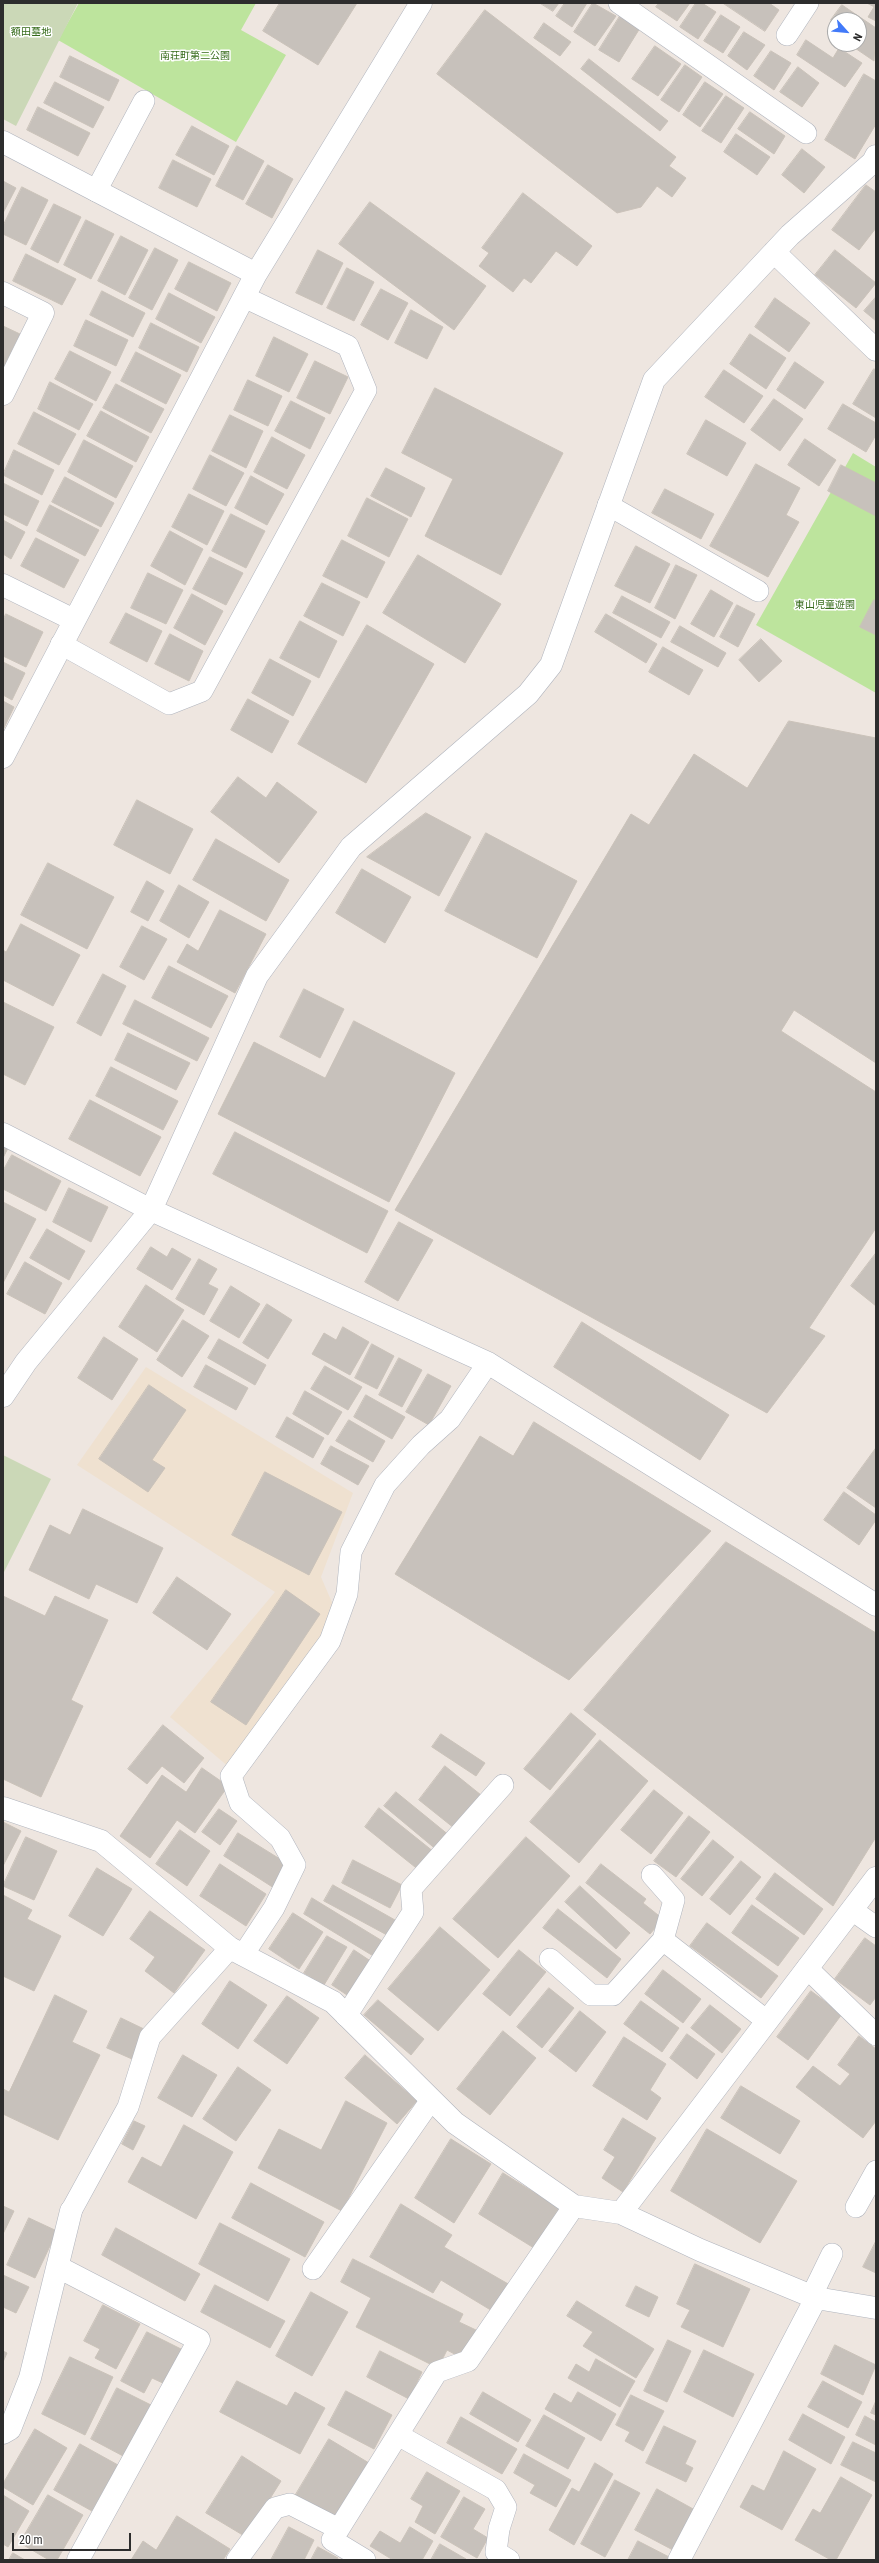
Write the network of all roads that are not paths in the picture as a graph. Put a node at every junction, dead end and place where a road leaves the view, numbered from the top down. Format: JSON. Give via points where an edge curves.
{"nodes":[{"id":1,"x":420,"y":3,"type":"edge"},
{"id":2,"x":619,"y":3,"type":"edge"},
{"id":3,"x":803,"y":4,"type":"edge"},
{"id":4,"x":787,"y":35,"type":"dead end"},
{"id":5,"x":144,"y":101,"type":"dead end"},
{"id":6,"x":806,"y":132,"type":"dead end"},
{"id":7,"x":3,"y":142,"type":"edge"},
{"id":8,"x":876,"y":156,"type":"edge"},
{"id":9,"x":96,"y":191,"type":"junction"},
{"id":10,"x":774,"y":252,"type":"junction"},
{"id":11,"x":256,"y":274,"type":"junction"},
{"id":12,"x":3,"y":293,"type":"edge"},
{"id":13,"x":244,"y":297,"type":"junction"},
{"id":14,"x":876,"y":350,"type":"edge"},
{"id":15,"x":3,"y":394,"type":"edge"},
{"id":16,"x":608,"y":505,"type":"junction"},
{"id":17,"x":3,"y":585,"type":"edge"},
{"id":18,"x":758,"y":591,"type":"dead end"},
{"id":19,"x":74,"y":620,"type":"junction"},
{"id":20,"x":61,"y":644,"type":"junction"},
{"id":21,"x":3,"y":757,"type":"edge"},
{"id":22,"x":3,"y":1134,"type":"edge"},
{"id":23,"x":151,"y":1210,"type":"junction"},
{"id":24,"x":488,"y":1363,"type":"junction"},
{"id":25,"x":3,"y":1396,"type":"edge"},
{"id":26,"x":876,"y":1605,"type":"edge"},
{"id":27,"x":503,"y":1785,"type":"dead end"},
{"id":28,"x":3,"y":1808,"type":"edge"},
{"id":29,"x":652,"y":1875,"type":"dead end"},
{"id":30,"x":876,"y":1878,"type":"edge"},
{"id":31,"x":852,"y":1910,"type":"junction"},
{"id":32,"x":876,"y":1927,"type":"edge"},
{"id":33,"x":663,"y":1940,"type":"junction"},
{"id":34,"x":236,"y":1951,"type":"junction"},
{"id":35,"x":550,"y":1959,"type":"dead end"},
{"id":36,"x":808,"y":1968,"type":"junction"},
{"id":37,"x":346,"y":2016,"type":"junction"},
{"id":38,"x":767,"y":2021,"type":"junction"},
{"id":39,"x":876,"y":2035,"type":"edge"},
{"id":40,"x":431,"y":2100,"type":"junction"},
{"id":41,"x":876,"y":2171,"type":"edge"},
{"id":42,"x":574,"y":2206,"type":"junction"},
{"id":43,"x":856,"y":2207,"type":"dead end"},
{"id":44,"x":71,"y":2211,"type":"joint"},
{"id":45,"x":622,"y":2213,"type":"junction"},
{"id":46,"x":832,"y":2254,"type":"dead end"},
{"id":47,"x":58,"y":2267,"type":"junction"},
{"id":48,"x":313,"y":2269,"type":"dead end"},
{"id":49,"x":814,"y":2298,"type":"junction"},
{"id":50,"x":876,"y":2308,"type":"edge"},
{"id":51,"x":3,"y":2433,"type":"edge"},
{"id":52,"x":398,"y":2435,"type":"junction"},
{"id":53,"x":339,"y":2529,"type":"junction"},
{"id":54,"x":78,"y":2560,"type":"edge"},
{"id":55,"x":237,"y":2560,"type":"edge"},
{"id":56,"x":364,"y":2560,"type":"edge"},
{"id":57,"x":509,"y":2560,"type":"edge"},
{"id":58,"x":679,"y":2560,"type":"edge"}],
"edges":[{"from":1,"to":11,"type":"street"},
{"from":2,"to":6,"type":"lane"},
{"from":3,"to":4,"type":"lane"},
{"from":5,"to":9,"type":"lane"},
{"from":7,"to":9,"type":"street"},
{"from":8,"to":10,"type":"street","via":[[873,162]]},
{"from":9,"to":11,"type":"street"},
{"from":10,"to":14,"type":"street"},
{"from":10,"to":16,"type":"street","via":[[654,380]]},
{"from":11,"to":13,"type":"street"},
{"from":12,"to":15,"type":"street","via":[[43,313]]},
{"from":13,"to":19,"type":"street"},
{"from":13,"to":20,"type":"lane","via":[[348,346],[366,390],[202,691],[169,704]]},
{"from":16,"to":18,"type":"lane"},
{"from":16,"to":23,"type":"street","via":[[551,665],[528,694],[351,847],[257,976]]},
{"from":17,"to":19,"type":"street"},
{"from":19,"to":20,"type":"street"},
{"from":20,"to":21,"type":"street"},
{"from":22,"to":23,"type":"street"},
{"from":23,"to":24,"type":"street"},
{"from":23,"to":25,"type":"street","via":[[26,1362]]},
{"from":24,"to":26,"type":"street"},
{"from":24,"to":34,"type":"lane","via":[[450,1419],[421,1445],[385,1485],[351,1552],[347,1594],[330,1641],[232,1776],[240,1803],[280,1838],[295,1865],[274,1908]]},
{"from":27,"to":37,"type":"lane","via":[[411,1888],[413,1912]]},
{"from":28,"to":34,"type":"street","via":[[101,1841]]},
{"from":29,"to":33,"type":"lane","via":[[674,1900]]},
{"from":30,"to":31,"type":"street"},
{"from":31,"to":32,"type":"lane"},
{"from":31,"to":36,"type":"street"},
{"from":33,"to":35,"type":"lane","via":[[613,1995],[591,1995]]},
{"from":33,"to":38,"type":"lane"},
{"from":34,"to":37,"type":"street","via":[[333,2002]]},
{"from":34,"to":44,"type":"lane","via":[[150,2037],[128,2107]]},
{"from":36,"to":38,"type":"street"},
{"from":36,"to":39,"type":"lane"},
{"from":37,"to":40,"type":"street"},
{"from":38,"to":45,"type":"street"},
{"from":40,"to":42,"type":"street","via":[[454,2123]]},
{"from":40,"to":48,"type":"lane"},
{"from":41,"to":43,"type":"lane"},
{"from":42,"to":45,"type":"street"},
{"from":42,"to":52,"type":"lane","via":[[468,2361],[437,2372]]},
{"from":44,"to":47,"type":"street"},
{"from":45,"to":49,"type":"street","via":[[700,2250]]},
{"from":46,"to":49,"type":"lane"},
{"from":47,"to":51,"type":"street","via":[[30,2378],[10,2429]]},
{"from":47,"to":54,"type":"street","via":[[199,2340]]},
{"from":49,"to":50,"type":"street"},
{"from":49,"to":58,"type":"street"},
{"from":52,"to":53,"type":"lane"},
{"from":52,"to":57,"type":"lane","via":[[496,2490],[506,2507],[499,2529],[496,2552]]},
{"from":53,"to":55,"type":"lane","via":[[290,2504],[275,2508]]},
{"from":53,"to":56,"type":"lane","via":[[332,2540]]}]}
